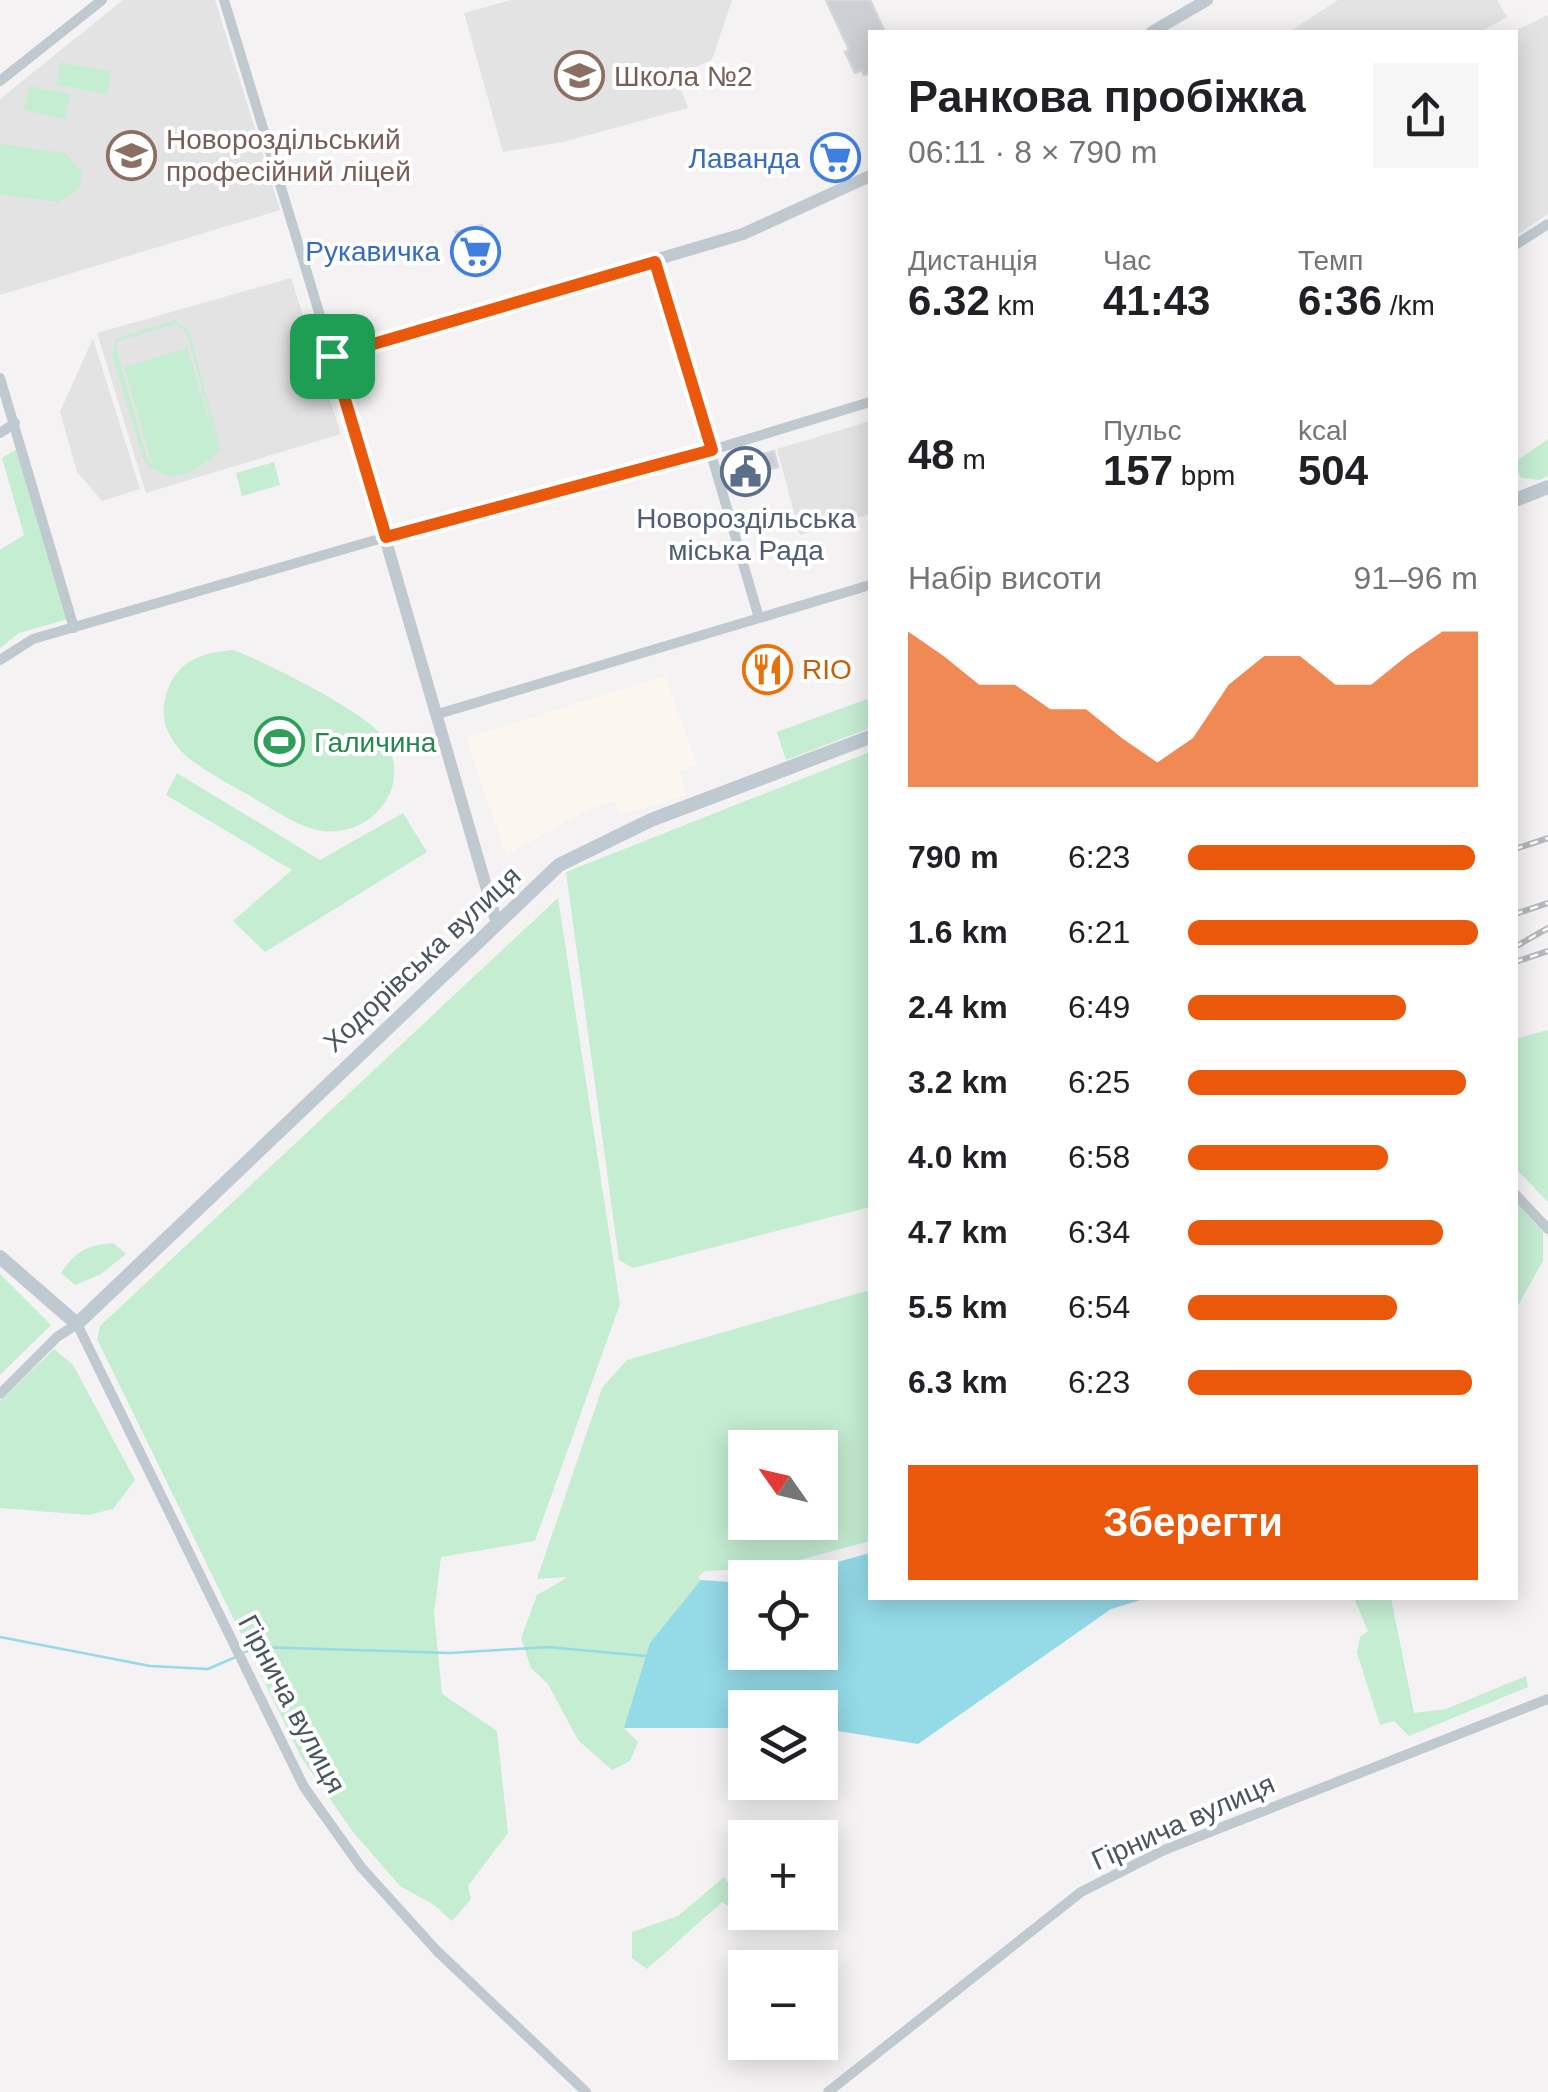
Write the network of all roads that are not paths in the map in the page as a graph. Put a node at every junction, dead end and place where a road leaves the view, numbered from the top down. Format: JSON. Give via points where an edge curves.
{"nodes":[{"id":1,"x":102,"y":0,"type":"edge"},
{"id":2,"x":224,"y":0,"type":"edge"},
{"id":3,"x":1207,"y":0,"type":"edge"},
{"id":4,"x":1155,"y":30,"type":"edge"},
{"id":5,"x":0,"y":81,"type":"edge"},
{"id":6,"x":868,"y":177,"type":"edge"},
{"id":7,"x":1548,"y":224,"type":"edge"},
{"id":8,"x":1518,"y":243,"type":"edge"},
{"id":9,"x":655,"y":262,"type":"junction"},
{"id":10,"x":332,"y":356,"type":"junction"},
{"id":11,"x":0,"y":378,"type":"edge"},
{"id":12,"x":868,"y":403,"type":"edge"},
{"id":13,"x":15,"y":423,"type":"junction"},
{"id":14,"x":0,"y":433,"type":"edge"},
{"id":15,"x":712,"y":450,"type":"junction"},
{"id":16,"x":1548,"y":488,"type":"edge"},
{"id":17,"x":1518,"y":499,"type":"edge"},
{"id":18,"x":386,"y":537,"type":"junction"},
{"id":19,"x":868,"y":586,"type":"edge"},
{"id":20,"x":759,"y":618,"type":"junction"},
{"id":21,"x":74,"y":628,"type":"junction"},
{"id":22,"x":0,"y":660,"type":"edge"},
{"id":23,"x":438,"y":714,"type":"junction"},
{"id":24,"x":868,"y":738,"type":"edge"},
{"id":25,"x":496,"y":924,"type":"junction"},
{"id":26,"x":1518,"y":1197,"type":"edge"},
{"id":27,"x":1548,"y":1229,"type":"edge"},
{"id":28,"x":0,"y":1257,"type":"edge"},
{"id":29,"x":77,"y":1324,"type":"junction"},
{"id":30,"x":0,"y":1394,"type":"edge"},
{"id":31,"x":1548,"y":1699,"type":"edge"},
{"id":32,"x":586,"y":2092,"type":"edge"},
{"id":33,"x":828,"y":2092,"type":"edge"}],
"edges":[{"from":1,"to":5,"type":"street"},
{"from":2,"to":10,"type":"street"},
{"from":3,"to":4,"type":"street"},
{"from":6,"to":9,"type":"street","via":[[743,234]]},
{"from":7,"to":8,"type":"street"},
{"from":9,"to":10,"type":"street"},
{"from":9,"to":15,"type":"street"},
{"from":10,"to":18,"type":"street"},
{"from":11,"to":13,"type":"street"},
{"from":12,"to":15,"type":"street"},
{"from":13,"to":14,"type":"street"},
{"from":13,"to":21,"type":"street"},
{"from":15,"to":18,"type":"street"},
{"from":15,"to":20,"type":"street"},
{"from":16,"to":17,"type":"main road"},
{"from":18,"to":21,"type":"street"},
{"from":18,"to":23,"type":"street"},
{"from":19,"to":20,"type":"street"},
{"from":20,"to":23,"type":"street"},
{"from":21,"to":22,"type":"street","via":[[19,644]]},
{"from":23,"to":25,"type":"street"},
{"from":24,"to":25,"type":"main road","name":"Ходорівська вулиця","via":[[580,852]]},
{"from":25,"to":29,"type":"main road","name":"Ходорівська вулиця"},
{"from":26,"to":27,"type":"street"},
{"from":28,"to":29,"type":"main road"},
{"from":29,"to":30,"type":"street"},
{"from":29,"to":32,"type":"street","name":"Гірнича вулиця","via":[[304,1787],[361,1867],[437,1951]]},
{"from":31,"to":33,"type":"street","name":"Гірнича вулиця","via":[[1164,1850],[1080,1892]]}]}
